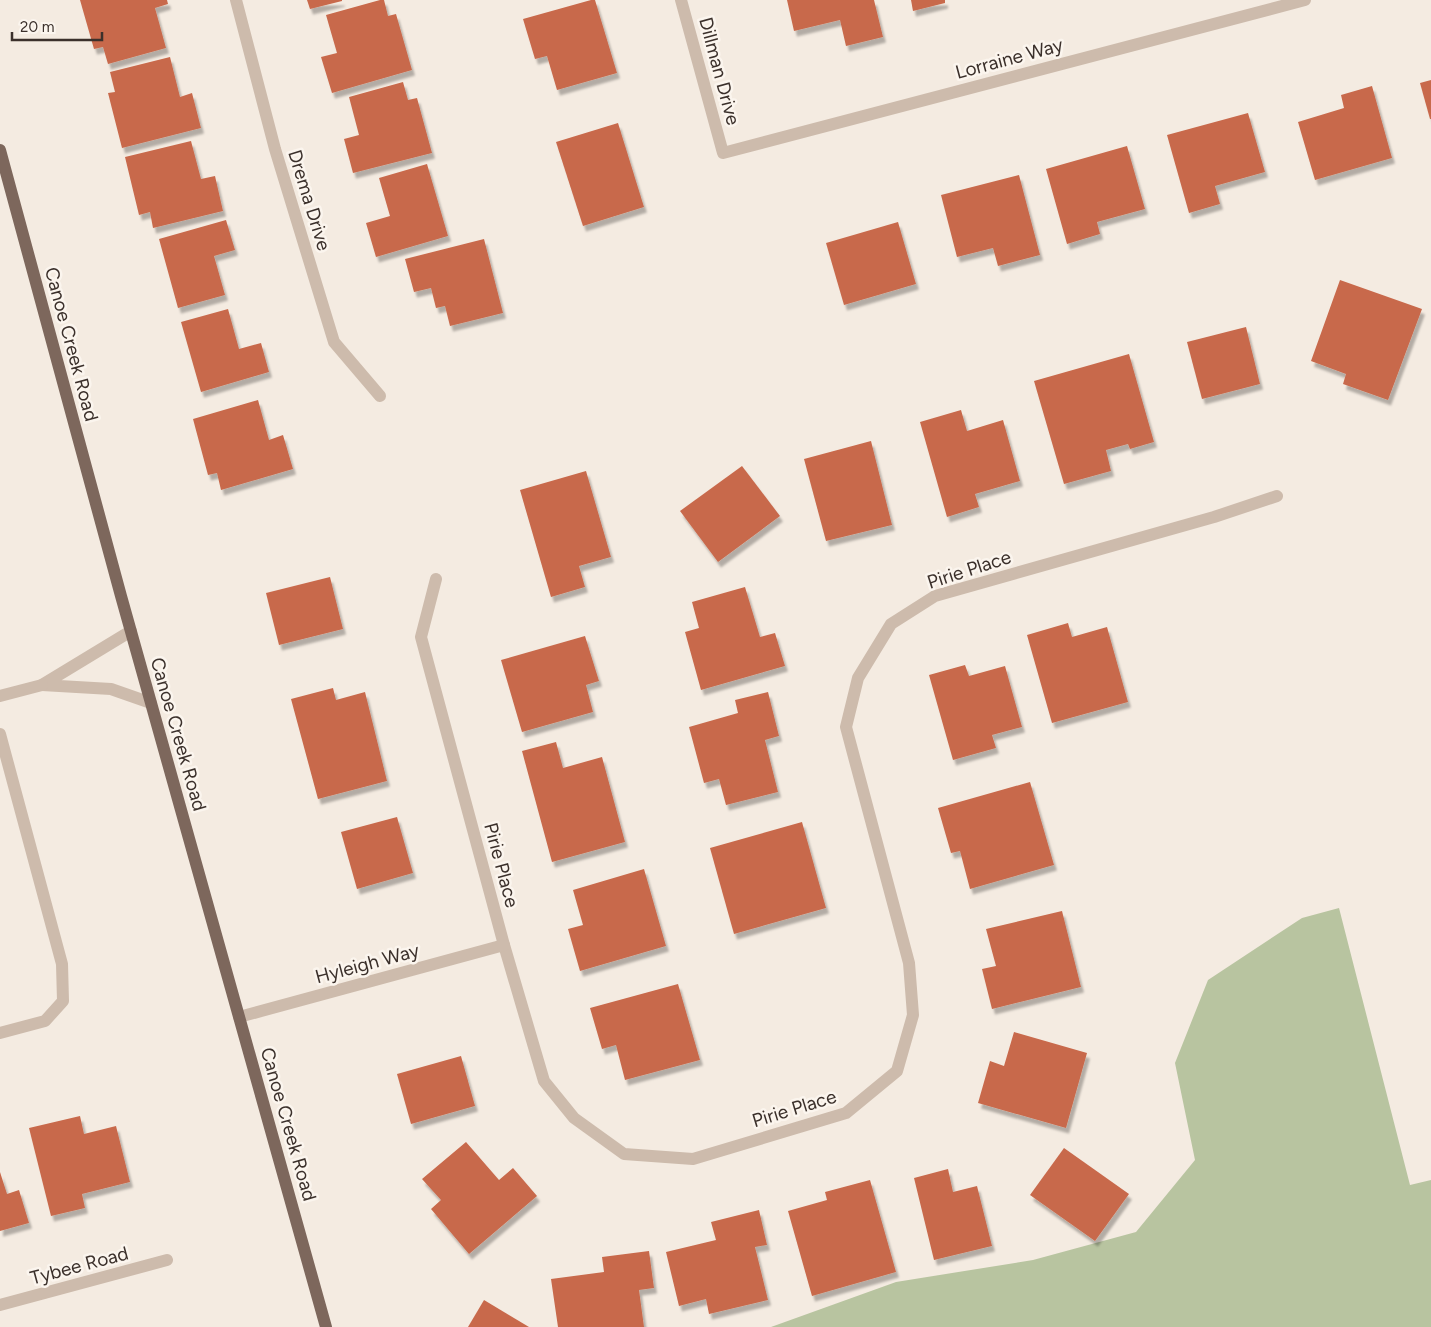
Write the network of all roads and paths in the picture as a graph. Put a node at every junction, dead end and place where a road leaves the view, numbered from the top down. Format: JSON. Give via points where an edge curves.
{"nodes":[{"id":1,"x":236,"y":0,"type":"edge"},
{"id":2,"x":681,"y":0,"type":"edge"},
{"id":3,"x":1305,"y":0,"type":"edge"},
{"id":4,"x":0,"y":150,"type":"edge"},
{"id":5,"x":723,"y":153,"type":"joint"},
{"id":6,"x":380,"y":396,"type":"dead end"},
{"id":7,"x":1277,"y":496,"type":"dead end"},
{"id":8,"x":436,"y":579,"type":"dead end"},
{"id":9,"x":131,"y":631,"type":"junction"},
{"id":10,"x":42,"y":685,"type":"junction"},
{"id":11,"x":0,"y":696,"type":"edge"},
{"id":12,"x":151,"y":703,"type":"junction"},
{"id":13,"x":0,"y":734,"type":"edge"},
{"id":14,"x":504,"y":945,"type":"junction"},
{"id":15,"x":239,"y":1017,"type":"junction"},
{"id":16,"x":0,"y":1033,"type":"edge"},
{"id":17,"x":167,"y":1260,"type":"dead end"},
{"id":18,"x":0,"y":1305,"type":"edge"},
{"id":19,"x":326,"y":1327,"type":"edge"}],
"edges":[{"from":1,"to":6,"type":"street","name":"Drema Drive","via":[[275,149],[334,342]]},
{"from":2,"to":5,"type":"street","name":"Dillman Drive"},
{"from":3,"to":5,"type":"street","name":"Lorraine Way"},
{"from":4,"to":9,"type":"main road","name":"Canoe Creek Road"},
{"from":7,"to":14,"type":"street","name":"Pirie Place","via":[[935,596],[891,624],[858,678],[846,727],[909,963],[913,1015],[897,1071],[846,1113],[693,1158],[624,1154],[574,1118],[544,1081]]},
{"from":8,"to":14,"type":"street","name":"Pirie Place","via":[[421,637]]},
{"from":9,"to":10,"type":"street"},
{"from":9,"to":12,"type":"main road","name":"Canoe Creek Road"},
{"from":10,"to":11,"type":"street"},
{"from":10,"to":12,"type":"street","via":[[111,689]]},
{"from":12,"to":15,"type":"main road","name":"Canoe Creek Road"},
{"from":13,"to":16,"type":"street","via":[[62,964],[64,1001],[45,1021]]},
{"from":14,"to":15,"type":"street","name":"Hyleigh Way"},
{"from":15,"to":19,"type":"main road","name":"Canoe Creek Road"},
{"from":17,"to":18,"type":"street","name":"Tybee Road"}]}
